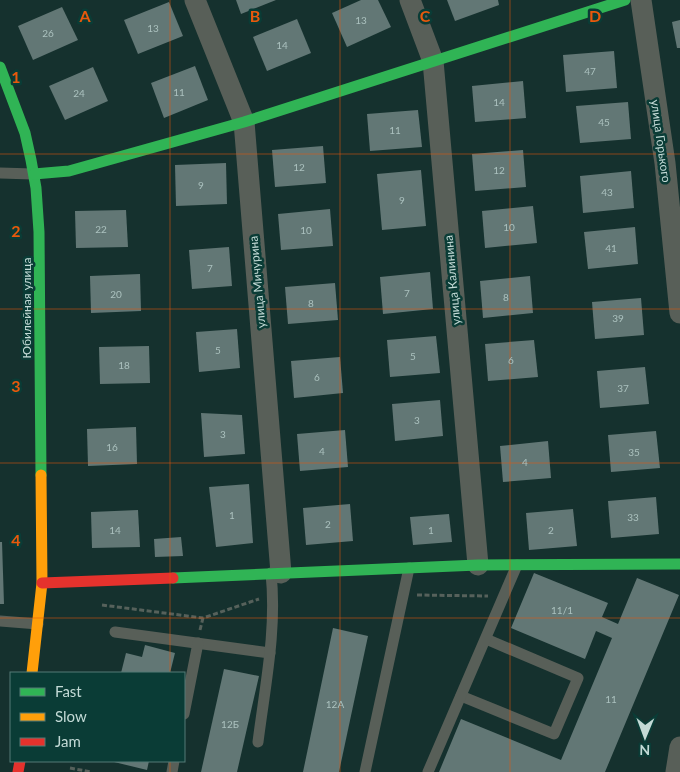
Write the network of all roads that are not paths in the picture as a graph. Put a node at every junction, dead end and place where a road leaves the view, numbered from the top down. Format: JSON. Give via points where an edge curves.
{"nodes":[{"id":1,"x":195,"y":0,"type":"edge"},
{"id":2,"x":410,"y":0,"type":"edge"},
{"id":3,"x":625,"y":0,"type":"edge"},
{"id":4,"x":641,"y":0,"type":"edge"},
{"id":5,"x":433,"y":61,"type":"junction"},
{"id":6,"x":0,"y":67,"type":"edge"},
{"id":7,"x":244,"y":122,"type":"junction"},
{"id":8,"x":0,"y":173,"type":"edge"},
{"id":9,"x":34,"y":174,"type":"junction"},
{"id":10,"x":680,"y":313,"type":"edge"},
{"id":11,"x":680,"y":564,"type":"edge"},
{"id":12,"x":478,"y":565,"type":"junction"},
{"id":13,"x":517,"y":565,"type":"junction"},
{"id":14,"x":409,"y":568,"type":"junction"},
{"id":15,"x":276,"y":573,"type":"junction"},
{"id":16,"x":42,"y":583,"type":"junction"},
{"id":17,"x":0,"y":621,"type":"edge"},
{"id":18,"x":38,"y":624,"type":"junction"},
{"id":19,"x":114,"y":632,"type":"dead end"},
{"id":20,"x":486,"y":639,"type":"junction"},
{"id":21,"x":198,"y":643,"type":"junction"},
{"id":22,"x":270,"y":653,"type":"junction"},
{"id":23,"x":32,"y":672,"type":"edge"},
{"id":24,"x":461,"y":696,"type":"junction"},
{"id":25,"x":185,"y":709,"type":"edge"},
{"id":26,"x":258,"y":742,"type":"dead end"},
{"id":27,"x":680,"y":747,"type":"edge"},
{"id":28,"x":365,"y":772,"type":"edge"},
{"id":29,"x":428,"y":772,"type":"edge"},
{"id":30,"x":676,"y":772,"type":"edge"}],
"edges":[{"from":1,"to":7,"type":"street","name":"улица Мичурина"},
{"from":2,"to":5,"type":"street","name":"улица Калинина"},
{"from":3,"to":5,"type":"street"},
{"from":4,"to":10,"type":"street","name":"улица Горького","via":[[665,163]]},
{"from":5,"to":7,"type":"street"},
{"from":5,"to":12,"type":"street","name":"улица Калинина"},
{"from":6,"to":9,"type":"street","name":"Юбилейная улица","via":[[23,130]]},
{"from":7,"to":9,"type":"street","via":[[69,171]]},
{"from":7,"to":15,"type":"street","name":"улица Мичурина"},
{"from":8,"to":9,"type":"lane"},
{"from":9,"to":16,"type":"street","name":"Юбилейная улица","via":[[39,232]]},
{"from":11,"to":13,"type":"street"},
{"from":12,"to":13,"type":"street"},
{"from":12,"to":14,"type":"street"},
{"from":13,"to":20,"type":"lane"},
{"from":14,"to":15,"type":"street"},
{"from":14,"to":28,"type":"lane"},
{"from":15,"to":16,"type":"street"},
{"from":15,"to":22,"type":"lane"},
{"from":16,"to":18,"type":"street","name":"Юбилейная улица"},
{"from":17,"to":18,"type":"lane"},
{"from":18,"to":23,"type":"street","name":"Юбилейная улица"},
{"from":19,"to":21,"type":"lane"},
{"from":20,"to":24,"type":"lane"},
{"from":20,"to":24,"type":"lane","via":[[578,678],[554,734]]},
{"from":21,"to":22,"type":"lane"},
{"from":21,"to":25,"type":"lane"},
{"from":22,"to":26,"type":"lane"},
{"from":24,"to":29,"type":"lane"},
{"from":27,"to":30,"type":"street"}]}
